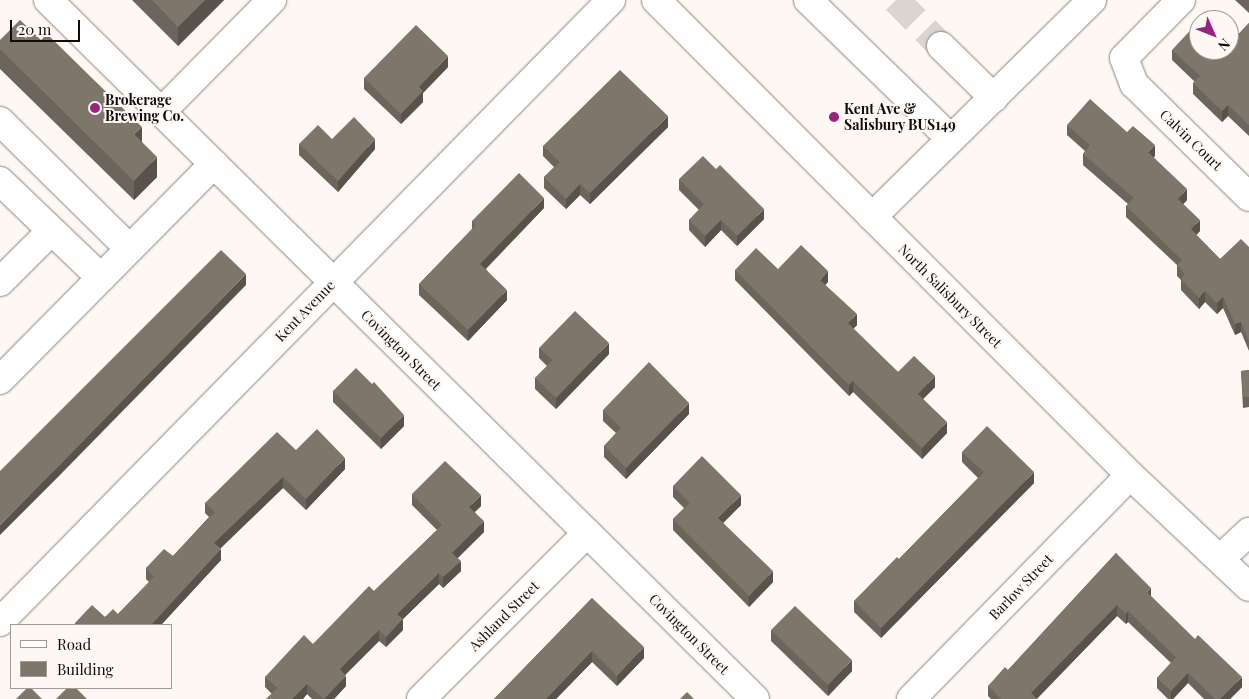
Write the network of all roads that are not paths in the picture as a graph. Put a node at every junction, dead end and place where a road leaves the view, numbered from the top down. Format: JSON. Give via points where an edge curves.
{"nodes":[{"id":1,"x":48,"y":0,"type":"edge"},
{"id":2,"x":272,"y":0,"type":"edge"},
{"id":3,"x":610,"y":0,"type":"edge"},
{"id":4,"x":656,"y":0,"type":"edge"},
{"id":5,"x":808,"y":0,"type":"edge"},
{"id":6,"x":1092,"y":0,"type":"edge"},
{"id":7,"x":1181,"y":0,"type":"edge"},
{"id":8,"x":941,"y":46,"type":"tunnel mouth"},
{"id":9,"x":994,"y":98,"type":"junction"},
{"id":10,"x":161,"y":112,"type":"junction"},
{"id":11,"x":0,"y":121,"type":"edge"},
{"id":12,"x":951,"y":139,"type":"junction"},
{"id":13,"x":214,"y":164,"type":"junction"},
{"id":14,"x":0,"y":181,"type":"edge"},
{"id":15,"x":1249,"y":196,"type":"edge"},
{"id":16,"x":872,"y":217,"type":"junction"},
{"id":17,"x":51,"y":231,"type":"junction"},
{"id":18,"x":130,"y":249,"type":"junction"},
{"id":19,"x":100,"y":278,"type":"junction"},
{"id":20,"x":0,"y":282,"type":"edge"},
{"id":21,"x":333,"y":282,"type":"junction"},
{"id":22,"x":1,"y":376,"type":"edge"},
{"id":23,"x":1130,"y":475,"type":"junction"},
{"id":24,"x":1249,"y":532,"type":"edge"},
{"id":25,"x":587,"y":533,"type":"junction"},
{"id":26,"x":1220,"y":558,"type":"junction"},
{"id":27,"x":1249,"y":587,"type":"edge"},
{"id":28,"x":0,"y":622,"type":"edge"},
{"id":29,"x":421,"y":699,"type":"edge"},
{"id":30,"x":755,"y":699,"type":"edge"},
{"id":31,"x":912,"y":699,"type":"edge"}],
"edges":[{"from":1,"to":10,"type":"street","name":"Covington Street"},
{"from":2,"to":10,"type":"street"},
{"from":3,"to":21,"type":"street","name":"Kent Avenue"},
{"from":4,"to":16,"type":"street","name":"North Salisbury Street"},
{"from":5,"to":12,"type":"street"},
{"from":6,"to":9,"type":"street"},
{"from":7,"to":15,"type":"street","name":"Calvin Court","via":[[1124,58],[1134,84]]},
{"from":8,"to":9,"type":"street"},
{"from":9,"to":12,"type":"street"},
{"from":10,"to":13,"type":"street","name":"Covington Street"},
{"from":11,"to":18,"type":"street"},
{"from":12,"to":16,"type":"street"},
{"from":13,"to":18,"type":"street"},
{"from":13,"to":21,"type":"street","name":"Covington Street"},
{"from":14,"to":17,"type":"street"},
{"from":16,"to":23,"type":"street","name":"North Salisbury Street"},
{"from":17,"to":19,"type":"street"},
{"from":17,"to":20,"type":"street"},
{"from":18,"to":19,"type":"street"},
{"from":19,"to":22,"type":"street"},
{"from":21,"to":25,"type":"street","name":"Covington Street"},
{"from":21,"to":28,"type":"street","name":"Kent Avenue"},
{"from":23,"to":26,"type":"street","name":"North Salisbury Street"},
{"from":23,"to":31,"type":"street","name":"Barlow Street"},
{"from":24,"to":26,"type":"street"},
{"from":25,"to":29,"type":"street","name":"Ashland Street"},
{"from":25,"to":30,"type":"street","name":"Covington Street"},
{"from":26,"to":27,"type":"street","name":"North Salisbury Street"}]}
